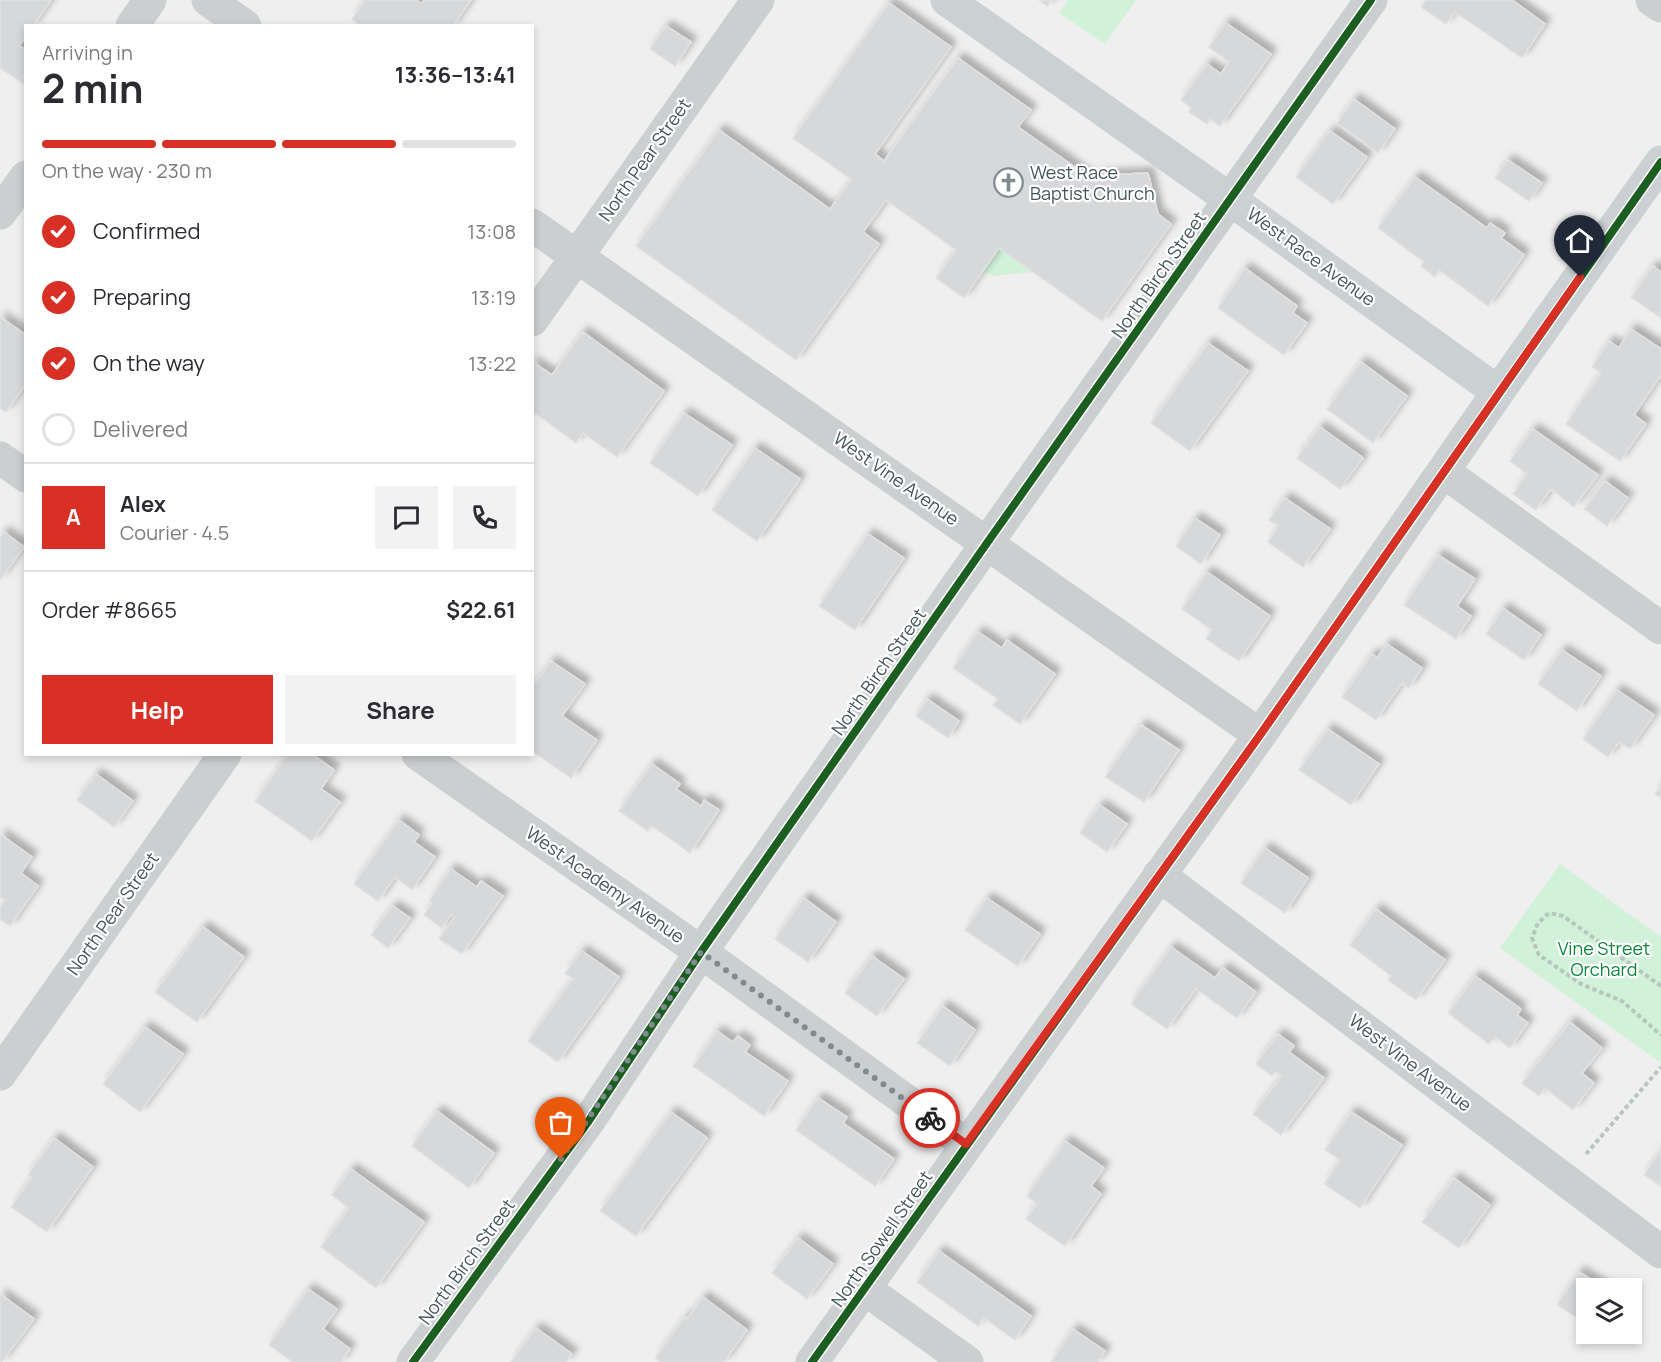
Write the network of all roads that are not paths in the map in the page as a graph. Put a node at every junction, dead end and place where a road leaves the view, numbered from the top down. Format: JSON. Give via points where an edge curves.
{"nodes":[{"id":1,"x":150,"y":0,"type":"edge"},
{"id":2,"x":208,"y":0,"type":"edge"},
{"id":3,"x":758,"y":0,"type":"edge"},
{"id":4,"x":947,"y":0,"type":"edge"},
{"id":5,"x":1371,"y":0,"type":"edge"},
{"id":6,"x":1652,"y":0,"type":"edge"},
{"id":7,"x":1661,"y":6,"type":"edge"},
{"id":8,"x":133,"y":24,"type":"edge"},
{"id":9,"x":242,"y":24,"type":"edge"},
{"id":10,"x":1661,"y":162,"type":"edge"},
{"id":11,"x":24,"y":180,"type":"edge"},
{"id":12,"x":1232,"y":200,"type":"junction"},
{"id":13,"x":0,"y":213,"type":"edge"},
{"id":14,"x":534,"y":226,"type":"edge"},
{"id":15,"x":578,"y":256,"type":"junction"},
{"id":16,"x":534,"y":317,"type":"edge"},
{"id":17,"x":1498,"y":392,"type":"junction"},
{"id":18,"x":0,"y":458,"type":"edge"},
{"id":19,"x":1444,"y":472,"type":"junction"},
{"id":20,"x":24,"y":475,"type":"edge"},
{"id":21,"x":987,"y":543,"type":"junction"},
{"id":22,"x":1661,"y":628,"type":"edge"},
{"id":23,"x":1260,"y":735,"type":"junction"},
{"id":24,"x":224,"y":756,"type":"edge"},
{"id":25,"x":421,"y":756,"type":"edge"},
{"id":26,"x":1159,"y":875,"type":"junction"},
{"id":27,"x":701,"y":952,"type":"junction"},
{"id":28,"x":0,"y":1074,"type":"edge"},
{"id":29,"x":966,"y":1144,"type":"junction"},
{"id":30,"x":1661,"y":1252,"type":"edge"},
{"id":31,"x":865,"y":1289,"type":"junction"},
{"id":32,"x":413,"y":1362,"type":"edge"},
{"id":33,"x":812,"y":1362,"type":"edge"},
{"id":34,"x":967,"y":1362,"type":"edge"}],
"edges":[{"from":1,"to":8,"type":"street"},
{"from":2,"to":9,"type":"street"},
{"from":3,"to":15,"type":"street","name":"North Pear Street"},
{"from":4,"to":12,"type":"street","name":"West Race Avenue"},
{"from":5,"to":12,"type":"street","name":"North Birch Street"},
{"from":6,"to":7,"type":"street"},
{"from":10,"to":17,"type":"street","name":"North Sowell Street"},
{"from":11,"to":13,"type":"street"},
{"from":12,"to":17,"type":"street","name":"West Race Avenue"},
{"from":12,"to":21,"type":"street","name":"North Birch Street"},
{"from":14,"to":15,"type":"street","name":"West Vine Avenue"},
{"from":15,"to":16,"type":"street","name":"North Pear Street"},
{"from":15,"to":21,"type":"street","name":"West Vine Avenue"},
{"from":17,"to":19,"type":"street","name":"North Sowell Street"},
{"from":18,"to":20,"type":"street"},
{"from":19,"to":22,"type":"street"},
{"from":19,"to":23,"type":"street","name":"North Sowell Street"},
{"from":21,"to":23,"type":"street","name":"West Vine Avenue"},
{"from":21,"to":27,"type":"street","name":"North Birch Street"},
{"from":23,"to":26,"type":"street","name":"North Sowell Street"},
{"from":24,"to":28,"type":"street","name":"North Pear Street"},
{"from":25,"to":27,"type":"street","name":"West Academy Avenue"},
{"from":26,"to":29,"type":"street","name":"North Sowell Street"},
{"from":26,"to":30,"type":"street","name":"West Vine Avenue"},
{"from":27,"to":29,"type":"street","name":"West Academy Avenue"},
{"from":27,"to":32,"type":"street","name":"North Birch Street","via":[[588,1122]]},
{"from":29,"to":31,"type":"street","name":"North Sowell Street"},
{"from":31,"to":33,"type":"street","name":"North Sowell Street"},
{"from":31,"to":34,"type":"street"}]}
